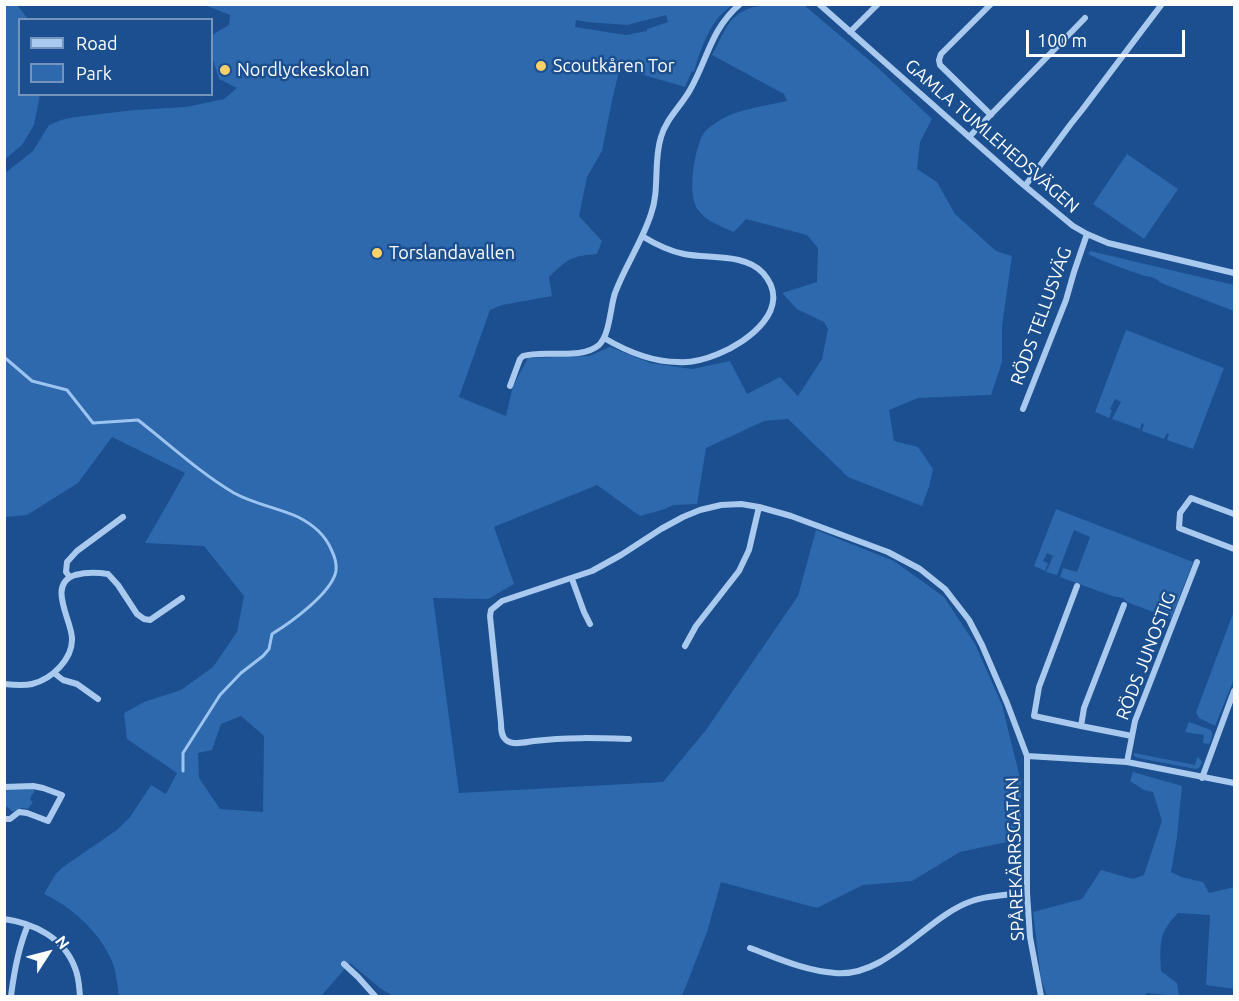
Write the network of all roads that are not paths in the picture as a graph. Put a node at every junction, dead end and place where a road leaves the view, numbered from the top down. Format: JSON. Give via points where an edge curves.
{"nodes":[{"id":1,"x":740,"y":4,"type":"edge"},
{"id":2,"x":819,"y":4,"type":"edge"},
{"id":3,"x":991,"y":4,"type":"edge"},
{"id":4,"x":1162,"y":4,"type":"edge"},
{"id":5,"x":874,"y":6,"type":"edge"},
{"id":6,"x":1085,"y":18,"type":"dead end"},
{"id":7,"x":850,"y":32,"type":"junction"},
{"id":8,"x":991,"y":115,"type":"junction"},
{"id":9,"x":969,"y":137,"type":"junction"},
{"id":10,"x":1024,"y":186,"type":"junction"},
{"id":11,"x":1087,"y":234,"type":"junction"},
{"id":12,"x":642,"y":236,"type":"junction"},
{"id":13,"x":1234,"y":273,"type":"edge"},
{"id":14,"x":604,"y":338,"type":"junction"},
{"id":15,"x":510,"y":386,"type":"dead end"},
{"id":16,"x":1023,"y":409,"type":"dead end"},
{"id":17,"x":759,"y":507,"type":"junction"},
{"id":18,"x":1234,"y":514,"type":"edge"},
{"id":19,"x":123,"y":517,"type":"dead end"},
{"id":20,"x":1234,"y":549,"type":"edge"},
{"id":21,"x":1197,"y":562,"type":"dead end"},
{"id":22,"x":70,"y":577,"type":"junction"},
{"id":23,"x":572,"y":579,"type":"junction"},
{"id":24,"x":1077,"y":586,"type":"dead end"},
{"id":25,"x":182,"y":598,"type":"dead end"},
{"id":26,"x":1125,"y":605,"type":"dead end"},
{"id":27,"x":590,"y":624,"type":"dead end"},
{"id":28,"x":685,"y":646,"type":"dead end"},
{"id":29,"x":54,"y":673,"type":"junction"},
{"id":30,"x":4,"y":684,"type":"edge"},
{"id":31,"x":1234,"y":691,"type":"edge"},
{"id":32,"x":98,"y":699,"type":"dead end"},
{"id":33,"x":1081,"y":726,"type":"junction"},
{"id":34,"x":1132,"y":736,"type":"junction"},
{"id":35,"x":628,"y":739,"type":"dead end"},
{"id":36,"x":1027,"y":756,"type":"junction"},
{"id":37,"x":1127,"y":762,"type":"junction"},
{"id":38,"x":1202,"y":778,"type":"junction"},
{"id":39,"x":1234,"y":783,"type":"edge"},
{"id":40,"x":4,"y":787,"type":"edge"},
{"id":41,"x":4,"y":819,"type":"edge"},
{"id":42,"x":1027,"y":893,"type":"junction"},
{"id":43,"x":4,"y":919,"type":"edge"},
{"id":44,"x":28,"y":925,"type":"junction"},
{"id":45,"x":750,"y":948,"type":"dead end"},
{"id":46,"x":344,"y":964,"type":"dead end"},
{"id":47,"x":11,"y":996,"type":"edge"},
{"id":48,"x":80,"y":996,"type":"edge"},
{"id":49,"x":375,"y":996,"type":"edge"},
{"id":50,"x":1041,"y":996,"type":"edge"}],
"edges":[{"from":1,"to":12,"type":"street","via":[[715,34],[692,87],[664,128],[655,198]]},
{"from":2,"to":7,"type":"street","name":"GAMLA TUMLEHEDSVÄGEN"},
{"from":3,"to":8,"type":"street","via":[[939,60]]},
{"from":4,"to":10,"type":"street"},
{"from":5,"to":7,"type":"street"},
{"from":6,"to":8,"type":"street"},
{"from":7,"to":9,"type":"street","name":"GAMLA TUMLEHEDSVÄGEN"},
{"from":8,"to":9,"type":"street"},
{"from":9,"to":10,"type":"street","name":"GAMLA TUMLEHEDSVÄGEN"},
{"from":10,"to":11,"type":"street","name":"GAMLA TUMLEHEDSVÄGEN"},
{"from":11,"to":13,"type":"street","name":"GAMLA TUMLEHEDSVÄGEN","via":[[1108,243]]},
{"from":11,"to":16,"type":"street","name":"RÖDS TELLUSVÄG"},
{"from":12,"to":14,"type":"street","via":[[614,296]]},
{"from":12,"to":14,"type":"street","via":[[684,254],[742,260],[754,266],[762,271],[773,291],[770,314],[733,347],[717,355],[679,363],[624,350]]},
{"from":14,"to":15,"type":"street","via":[[582,352],[523,356]]},
{"from":17,"to":23,"type":"street","via":[[721,505],[700,510]]},
{"from":17,"to":28,"type":"street","via":[[749,550],[739,571]]},
{"from":17,"to":36,"type":"street","via":[[888,552],[920,569],[945,589],[982,645]]},
{"from":18,"to":20,"type":"street","via":[[1191,498],[1180,513],[1179,528]]},
{"from":19,"to":22,"type":"street","via":[[67,562]]},
{"from":21,"to":34,"type":"street","name":"RÖDS JUNOSTIG"},
{"from":22,"to":25,"type":"street","via":[[90,572],[108,574],[144,619],[150,620]]},
{"from":22,"to":29,"type":"street","via":[[62,594],[71,647]]},
{"from":23,"to":27,"type":"street"},
{"from":23,"to":35,"type":"street","via":[[502,601],[491,610],[504,738],[515,743],[567,738]]},
{"from":24,"to":33,"type":"street","via":[[1039,687],[1034,717]]},
{"from":26,"to":33,"type":"street","via":[[1084,708]]},
{"from":29,"to":30,"type":"street","via":[[35,684]]},
{"from":29,"to":32,"type":"street"},
{"from":31,"to":38,"type":"street"},
{"from":33,"to":34,"type":"street"},
{"from":34,"to":37,"type":"street","name":"RÖDS JUNOSTIG"},
{"from":36,"to":37,"type":"street"},
{"from":36,"to":42,"type":"street","name":"SPÅREKÄRRSGATAN"},
{"from":37,"to":38,"type":"street"},
{"from":38,"to":39,"type":"street"},
{"from":40,"to":41,"type":"street","via":[[33,786],[62,795],[48,821],[19,812]]},
{"from":42,"to":45,"type":"street","via":[[972,901],[951,911],[889,957],[850,972],[836,974],[808,968]]},
{"from":42,"to":50,"type":"street","name":"SPÅREKÄRRSGATAN","via":[[1030,938]]},
{"from":43,"to":44,"type":"street"},
{"from":44,"to":47,"type":"street","via":[[21,941]]},
{"from":44,"to":48,"type":"street","via":[[50,935],[70,957]]},
{"from":46,"to":49,"type":"street"}]}
